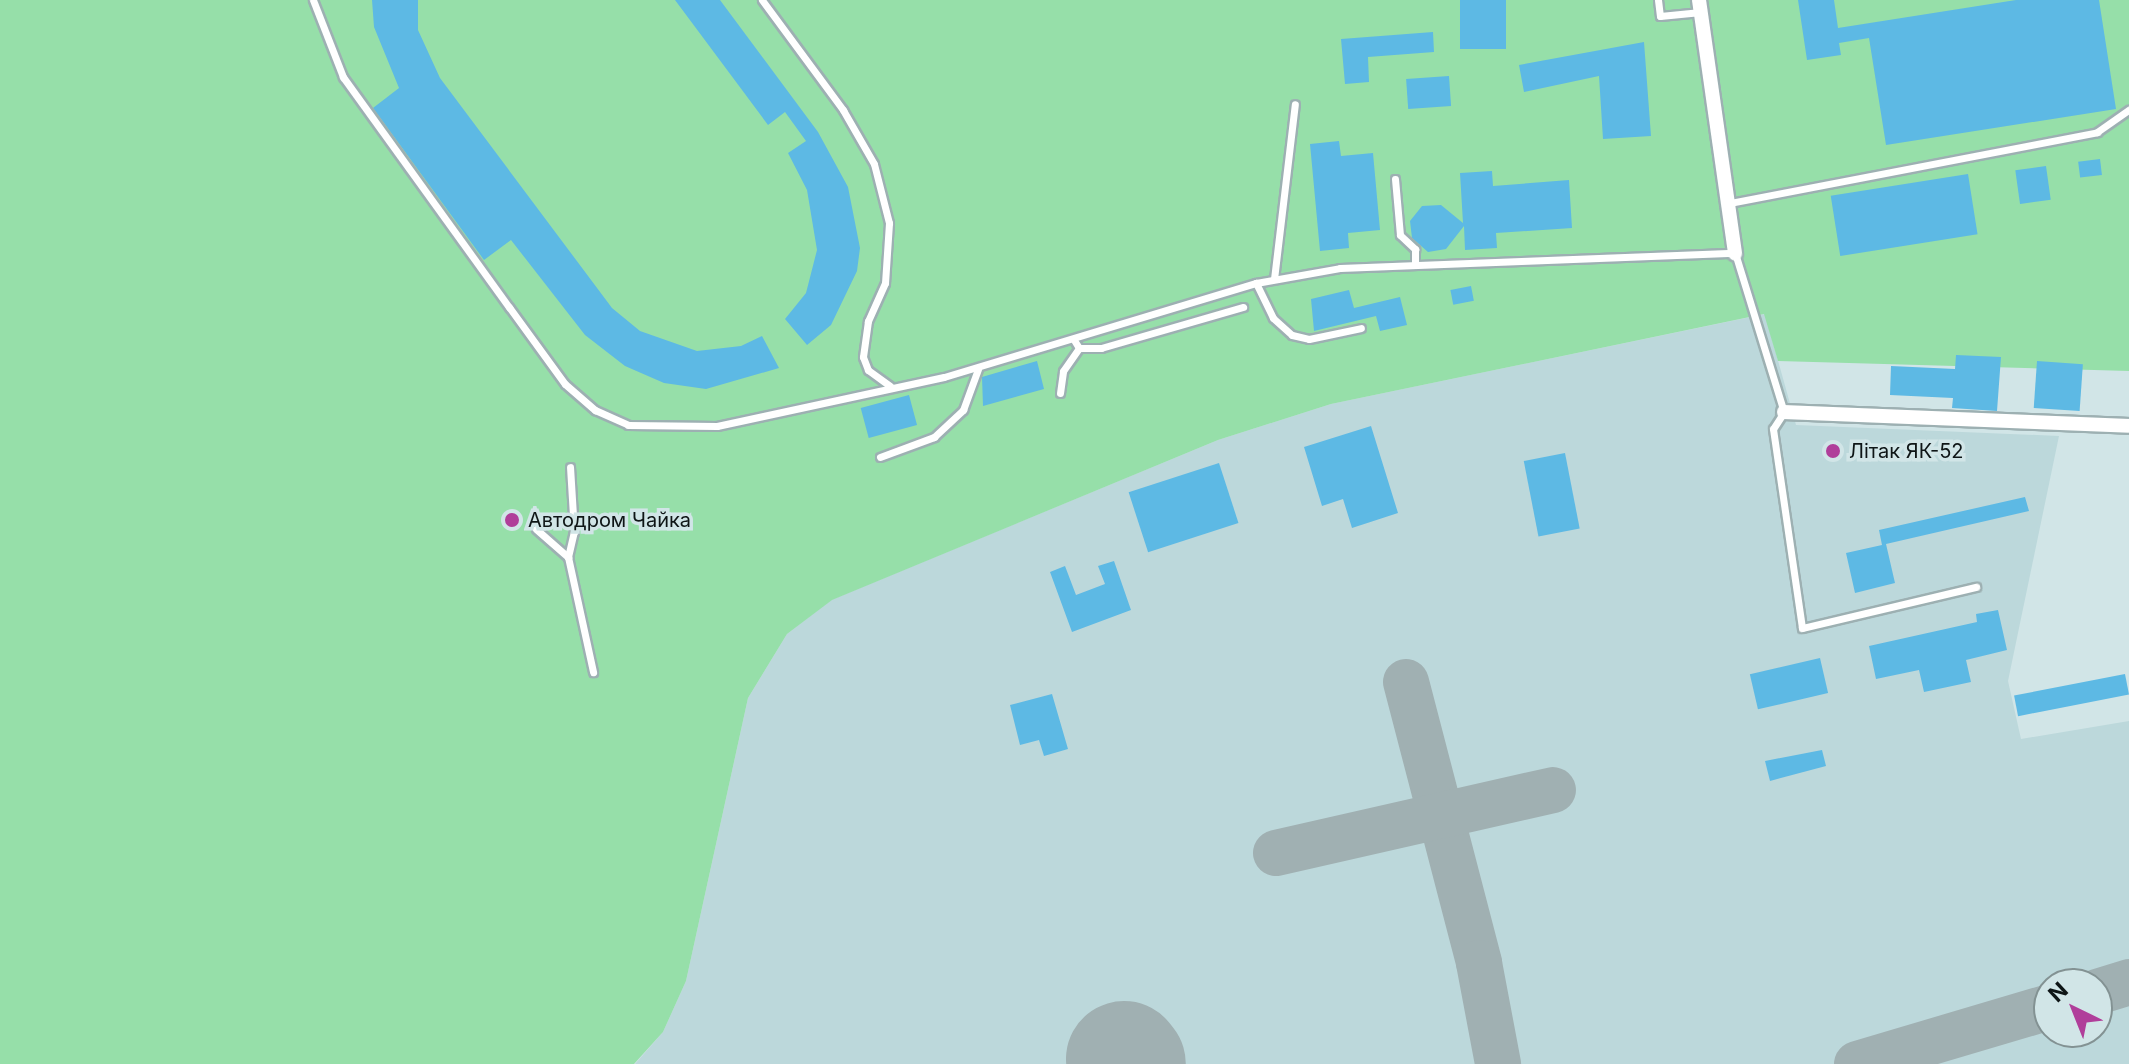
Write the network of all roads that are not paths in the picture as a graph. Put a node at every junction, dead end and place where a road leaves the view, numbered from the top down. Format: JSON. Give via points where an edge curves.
{"nodes":[{"id":1,"x":313,"y":0,"type":"edge"},
{"id":2,"x":762,"y":0,"type":"edge"},
{"id":3,"x":1658,"y":0,"type":"edge"},
{"id":4,"x":1700,"y":6,"type":"edge"},
{"id":5,"x":1295,"y":104,"type":"dead end"},
{"id":6,"x":2129,"y":110,"type":"edge"},
{"id":7,"x":1395,"y":179,"type":"dead end"},
{"id":8,"x":1730,"y":203,"type":"junction"},
{"id":9,"x":1735,"y":253,"type":"junction"},
{"id":10,"x":1415,"y":265,"type":"junction"},
{"id":11,"x":1274,"y":279,"type":"junction"},
{"id":12,"x":1256,"y":283,"type":"junction"},
{"id":13,"x":1243,"y":307,"type":"dead end"},
{"id":14,"x":1361,"y":328,"type":"dead end"},
{"id":15,"x":1074,"y":340,"type":"junction"},
{"id":16,"x":1079,"y":348,"type":"junction"},
{"id":17,"x":978,"y":369,"type":"junction"},
{"id":18,"x":890,"y":386,"type":"junction"},
{"id":19,"x":1060,"y":393,"type":"dead end"},
{"id":20,"x":1784,"y":412,"type":"junction"},
{"id":21,"x":2129,"y":426,"type":"edge"},
{"id":22,"x":880,"y":457,"type":"dead end"},
{"id":23,"x":570,"y":467,"type":"dead end"},
{"id":24,"x":536,"y":529,"type":"dead end"},
{"id":25,"x":568,"y":557,"type":"junction"},
{"id":26,"x":1976,"y":587,"type":"dead end"},
{"id":27,"x":593,"y":672,"type":"dead end"}],
"edges":[{"from":1,"to":18,"type":"lane","via":[[322,34],[359,99],[565,384],[595,410],[628,425],[677,429]]},
{"from":2,"to":18,"type":"lane","via":[[843,110],[874,164],[889,223],[885,283],[868,321],[863,357],[868,370]]},
{"from":3,"to":4,"type":"lane","via":[[1660,16]]},
{"from":4,"to":8,"type":"street"},
{"from":5,"to":11,"type":"lane"},
{"from":6,"to":8,"type":"lane","via":[[2097,132]]},
{"from":7,"to":10,"type":"lane","via":[[1400,235],[1415,249]]},
{"from":8,"to":9,"type":"street"},
{"from":9,"to":10,"type":"lane"},
{"from":9,"to":20,"type":"lane"},
{"from":10,"to":11,"type":"lane"},
{"from":11,"to":12,"type":"lane"},
{"from":12,"to":14,"type":"lane","via":[[1273,318],[1292,335],[1309,339]]},
{"from":12,"to":15,"type":"lane"},
{"from":13,"to":16,"type":"lane","via":[[1101,348]]},
{"from":15,"to":16,"type":"lane"},
{"from":15,"to":17,"type":"lane"},
{"from":16,"to":19,"type":"lane","via":[[1063,371]]},
{"from":17,"to":18,"type":"lane"},
{"from":17,"to":22,"type":"lane","via":[[963,410],[934,437]]},
{"from":20,"to":21,"type":"street"},
{"from":20,"to":26,"type":"lane","via":[[1773,429],[1802,628]]},
{"from":23,"to":25,"type":"lane","via":[[574,532]]},
{"from":24,"to":25,"type":"lane"},
{"from":25,"to":27,"type":"lane"}]}
